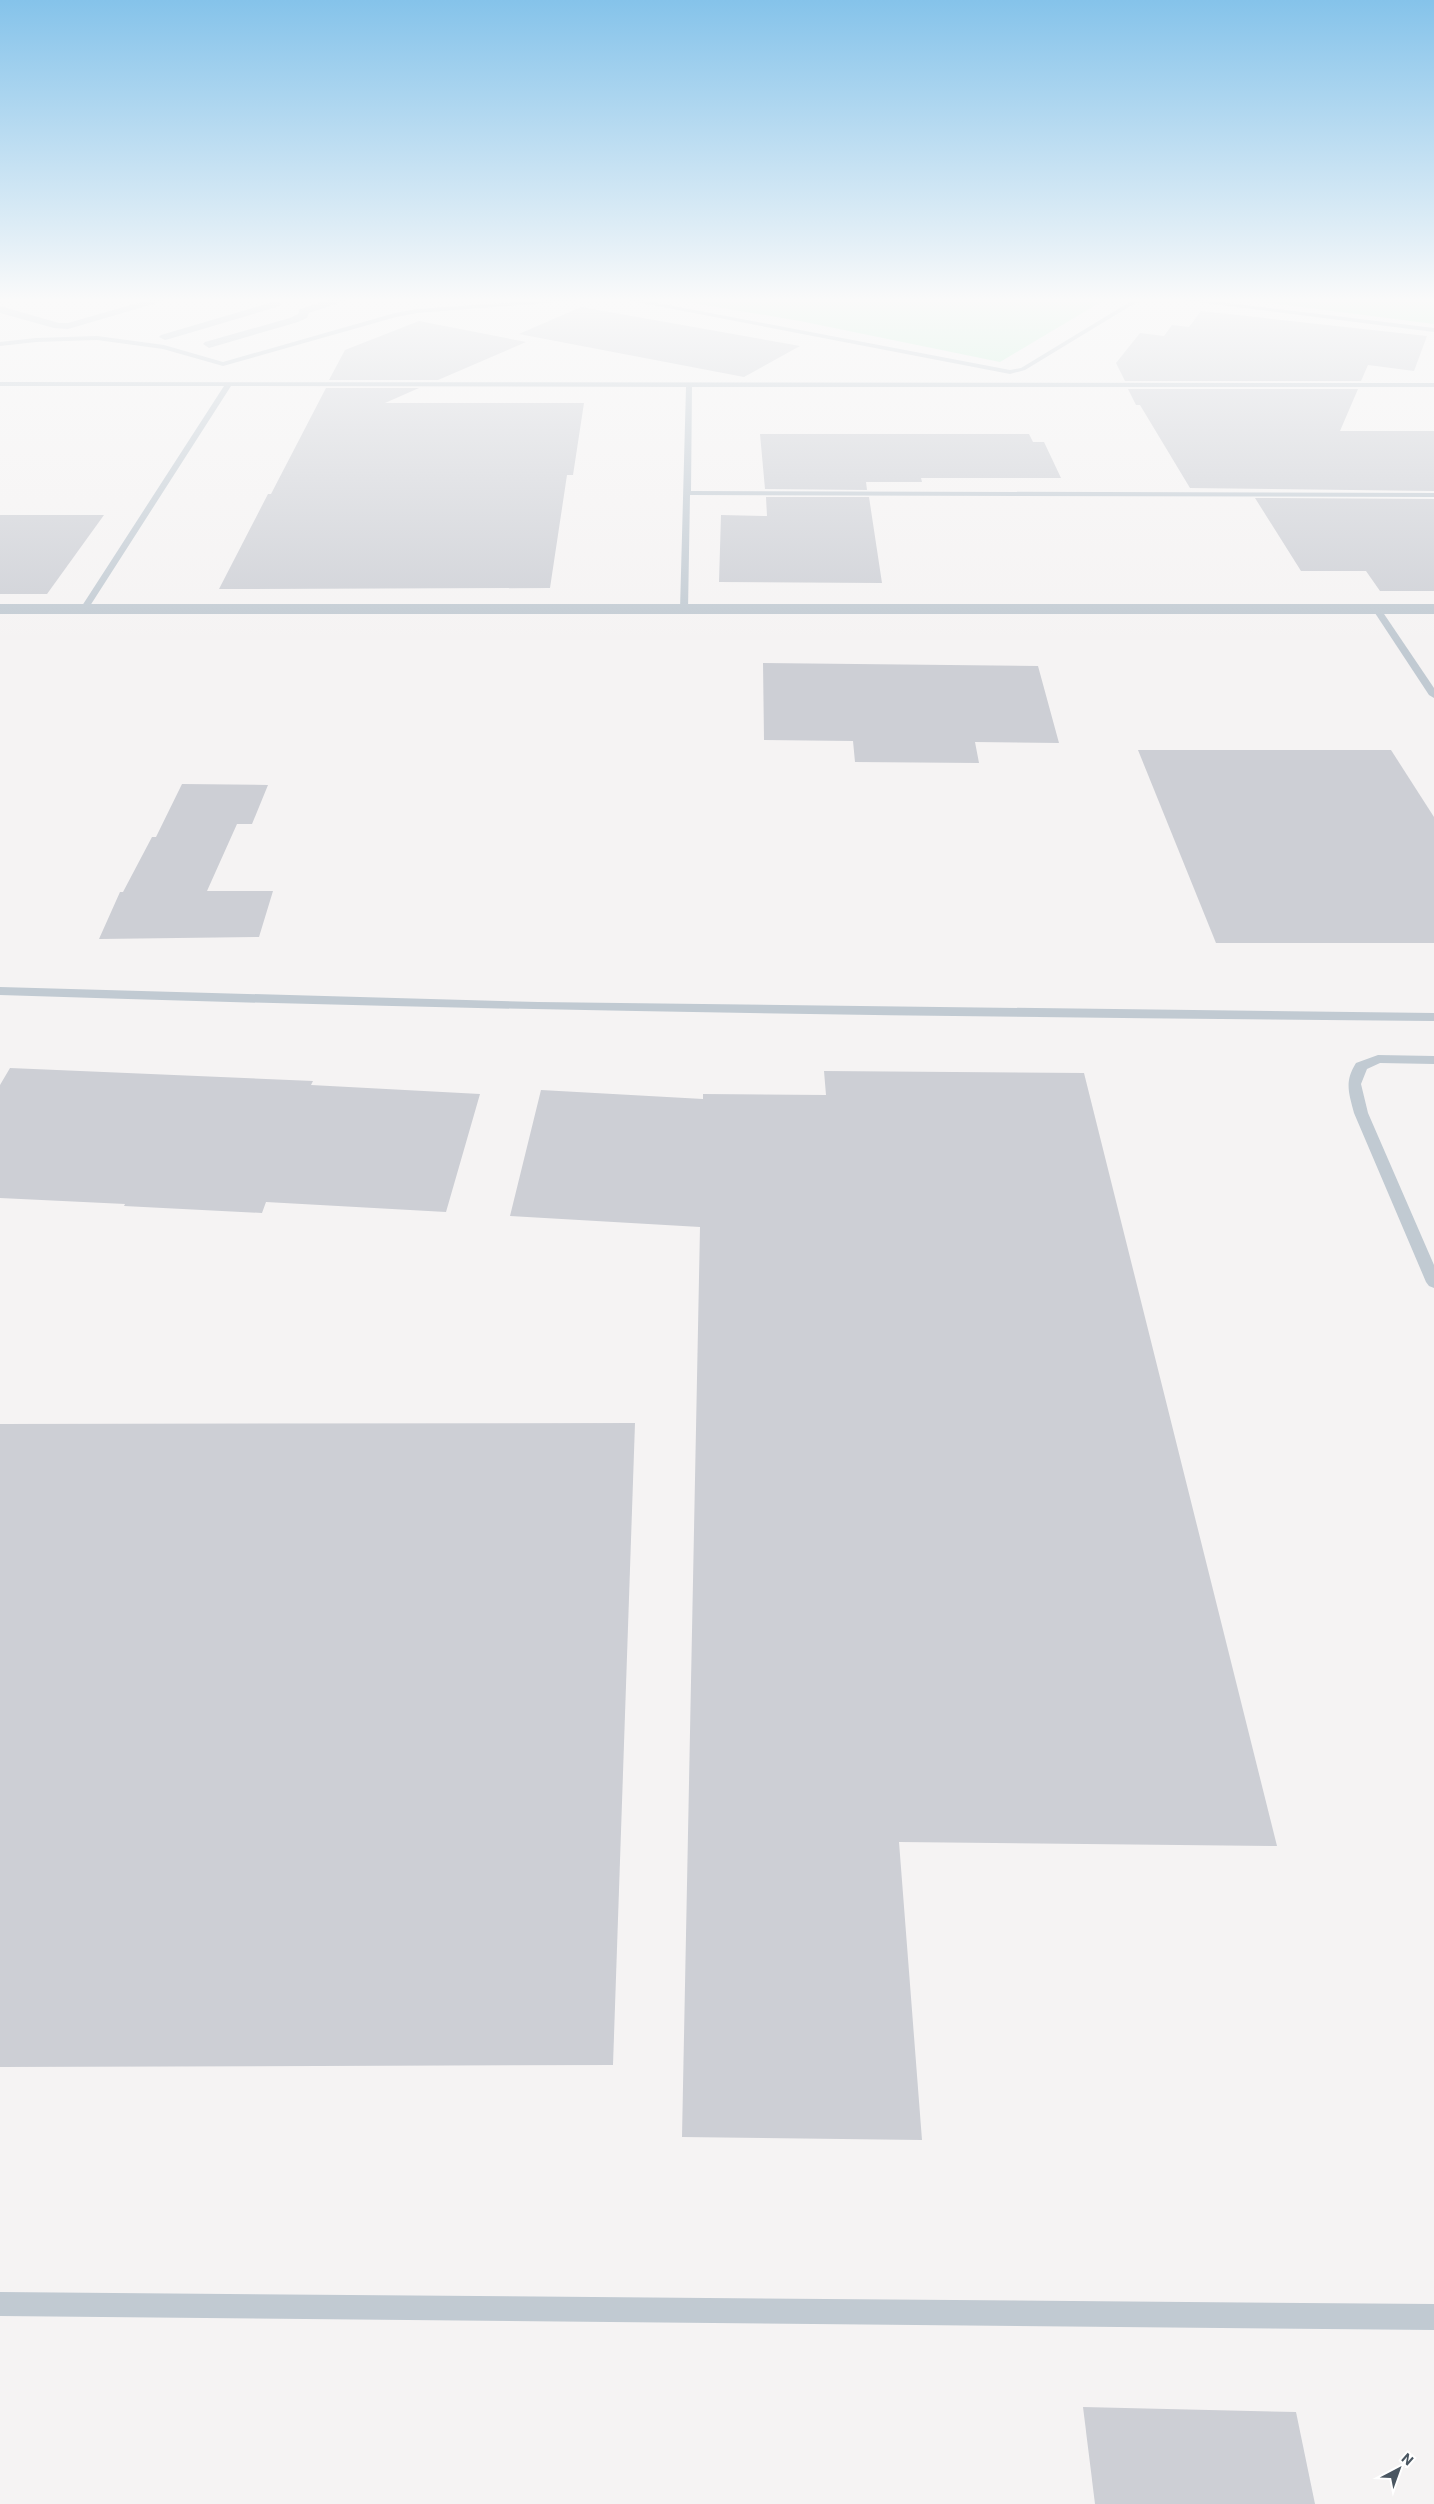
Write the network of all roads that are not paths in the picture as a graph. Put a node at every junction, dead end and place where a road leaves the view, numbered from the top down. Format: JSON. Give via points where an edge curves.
{"nodes":[{"id":1,"x":208,"y":417,"type":"edge"},
{"id":2,"x":688,"y":417,"type":"edge"},
{"id":3,"x":686,"y":493,"type":"junction"},
{"id":4,"x":1434,"y":495,"type":"edge"},
{"id":5,"x":0,"y":609,"type":"edge"},
{"id":6,"x":84,"y":609,"type":"junction"},
{"id":7,"x":1434,"y":609,"type":"edge"},
{"id":8,"x":684,"y":610,"type":"junction"},
{"id":9,"x":1381,"y":615,"type":"junction"},
{"id":10,"x":0,"y":619,"type":"edge"},
{"id":11,"x":1434,"y":619,"type":"edge"},
{"id":12,"x":1434,"y":695,"type":"edge"},
{"id":13,"x":0,"y":991,"type":"edge"},
{"id":14,"x":1434,"y":1017,"type":"edge"},
{"id":15,"x":1434,"y":1060,"type":"edge"},
{"id":16,"x":1434,"y":1282,"type":"edge"},
{"id":17,"x":0,"y":2304,"type":"edge"},
{"id":18,"x":1434,"y":2317,"type":"edge"}],
"edges":[{"from":1,"to":6,"type":"lane"},
{"from":2,"to":3,"type":"lane"},
{"from":3,"to":4,"type":"lane"},
{"from":3,"to":8,"type":"lane"},
{"from":5,"to":6,"type":"street"},
{"from":6,"to":8,"type":"street"},
{"from":7,"to":9,"type":"street"},
{"from":8,"to":9,"type":"street"},
{"from":9,"to":10,"type":"street"},
{"from":9,"to":11,"type":"street"},
{"from":9,"to":12,"type":"lane"},
{"from":13,"to":14,"type":"lane","via":[[324,1003],[759,1011]]},
{"from":15,"to":16,"type":"lane","via":[[1378,1059],[1361,1066],[1354,1084],[1362,1113]]},
{"from":17,"to":18,"type":"lane"}]}
